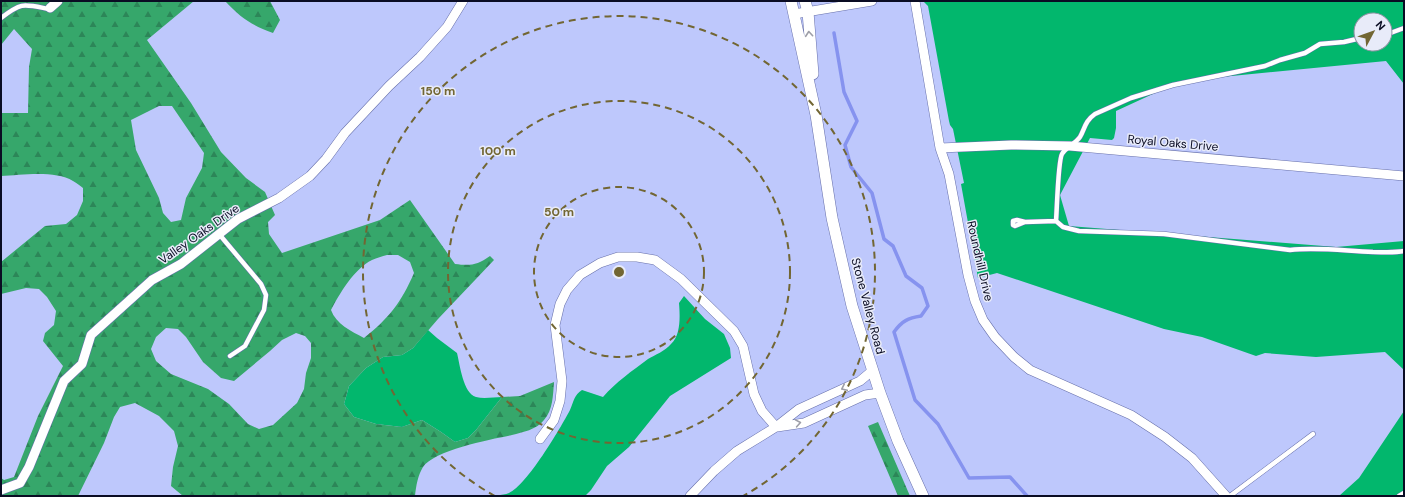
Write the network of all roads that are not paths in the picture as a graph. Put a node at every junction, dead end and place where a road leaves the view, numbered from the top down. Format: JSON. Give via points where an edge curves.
{"nodes":[{"id":1,"x":58,"y":1,"type":"edge"},
{"id":2,"x":463,"y":1,"type":"edge"},
{"id":3,"x":791,"y":1,"type":"edge"},
{"id":4,"x":872,"y":1,"type":"edge"},
{"id":5,"x":915,"y":1,"type":"edge"},
{"id":6,"x":806,"y":6,"type":"edge"},
{"id":7,"x":49,"y":8,"type":"joint"},
{"id":8,"x":794,"y":14,"type":"junction"},
{"id":9,"x":1,"y":18,"type":"edge"},
{"id":10,"x":1404,"y":28,"type":"edge"},
{"id":11,"x":1393,"y":33,"type":"edge"},
{"id":12,"x":1353,"y":40,"type":"edge"},
{"id":13,"x":816,"y":114,"type":"junction"},
{"id":14,"x":1070,"y":146,"type":"junction"},
{"id":15,"x":940,"y":148,"type":"junction"},
{"id":16,"x":1404,"y":176,"type":"edge"},
{"id":17,"x":1056,"y":221,"type":"junction"},
{"id":18,"x":1025,"y":222,"type":"dead end"},
{"id":19,"x":219,"y":234,"type":"junction"},
{"id":20,"x":1404,"y":251,"type":"edge"},
{"id":21,"x":230,"y":356,"type":"dead end"},
{"id":22,"x":872,"y":371,"type":"junction"},
{"id":23,"x":880,"y":393,"type":"junction"},
{"id":24,"x":776,"y":427,"type":"junction"},
{"id":25,"x":1313,"y":434,"type":"dead end"},
{"id":26,"x":540,"y":439,"type":"dead end"},
{"id":27,"x":1,"y":490,"type":"edge"},
{"id":28,"x":1404,"y":493,"type":"edge"},
{"id":29,"x":690,"y":496,"type":"edge"},
{"id":30,"x":923,"y":496,"type":"edge"},
{"id":31,"x":1226,"y":496,"type":"edge"},
{"id":32,"x":1230,"y":496,"type":"edge"},
{"id":33,"x":1399,"y":496,"type":"edge"}],
"edges":[{"from":1,"to":7,"type":"street"},
{"from":2,"to":19,"type":"street","name":"Valley Oaks Drive","via":[[447,27],[345,133],[310,176],[279,198],[238,219]]},
{"from":3,"to":8,"type":"street","name":"Stone Valley Road"},
{"from":4,"to":6,"type":"street"},
{"from":5,"to":15,"type":"street","name":"Roundhill Drive"},
{"from":6,"to":8,"type":"street"},
{"from":13,"to":6,"type":"street","name":"Stone Valley Road","one_way":true},
{"from":7,"to":9,"type":"lane","via":[[24,5]]},
{"from":8,"to":13,"type":"street","name":"Stone Valley Road"},
{"from":10,"to":11,"type":"lane"},
{"from":12,"to":14,"type":"lane","via":[[1320,44],[1304,53],[1264,66],[1173,85],[1109,106],[1090,117],[1079,137]]},
{"from":13,"to":22,"type":"street","name":"Stone Valley Road","via":[[834,225],[852,306]]},
{"from":14,"to":15,"type":"street","name":"Royal Oaks Drive"},
{"from":14,"to":16,"type":"street","name":"Royal Oaks Drive"},
{"from":14,"to":17,"type":"lane","via":[[1061,154]]},
{"from":15,"to":31,"type":"street","name":"Roundhill Drive","via":[[949,174],[968,275],[983,320],[995,337],[1014,358],[1030,370],[1131,415],[1166,437],[1192,458]]},
{"from":17,"to":18,"type":"lane"},
{"from":17,"to":20,"type":"lane","via":[[1063,227],[1079,231],[1164,234],[1290,250],[1308,248]]},
{"from":19,"to":21,"type":"lane","via":[[261,284],[266,295],[264,310],[244,346]]},
{"from":19,"to":27,"type":"street","name":"Valley Oaks Drive","via":[[181,264],[152,280],[91,335],[82,364],[64,381],[20,483]]},
{"from":22,"to":23,"type":"street","name":"Stone Valley Road"},
{"from":22,"to":24,"type":"street","one_way":true,"via":[[860,381],[799,409]]},
{"from":24,"to":23,"type":"street","one_way":true,"via":[[804,423],[865,395]]},
{"from":23,"to":30,"type":"street","name":"Stone Valley Road"},
{"from":24,"to":26,"type":"street","via":[[762,411],[754,394],[743,346],[734,331],[681,279],[655,260],[618,257],[600,263],[580,275],[567,290],[560,304],[555,325],[562,381],[560,401],[554,420]]},
{"from":24,"to":29,"type":"street","via":[[737,451]]},
{"from":25,"to":32,"type":"lane"},
{"from":28,"to":33,"type":"lane"}]}
